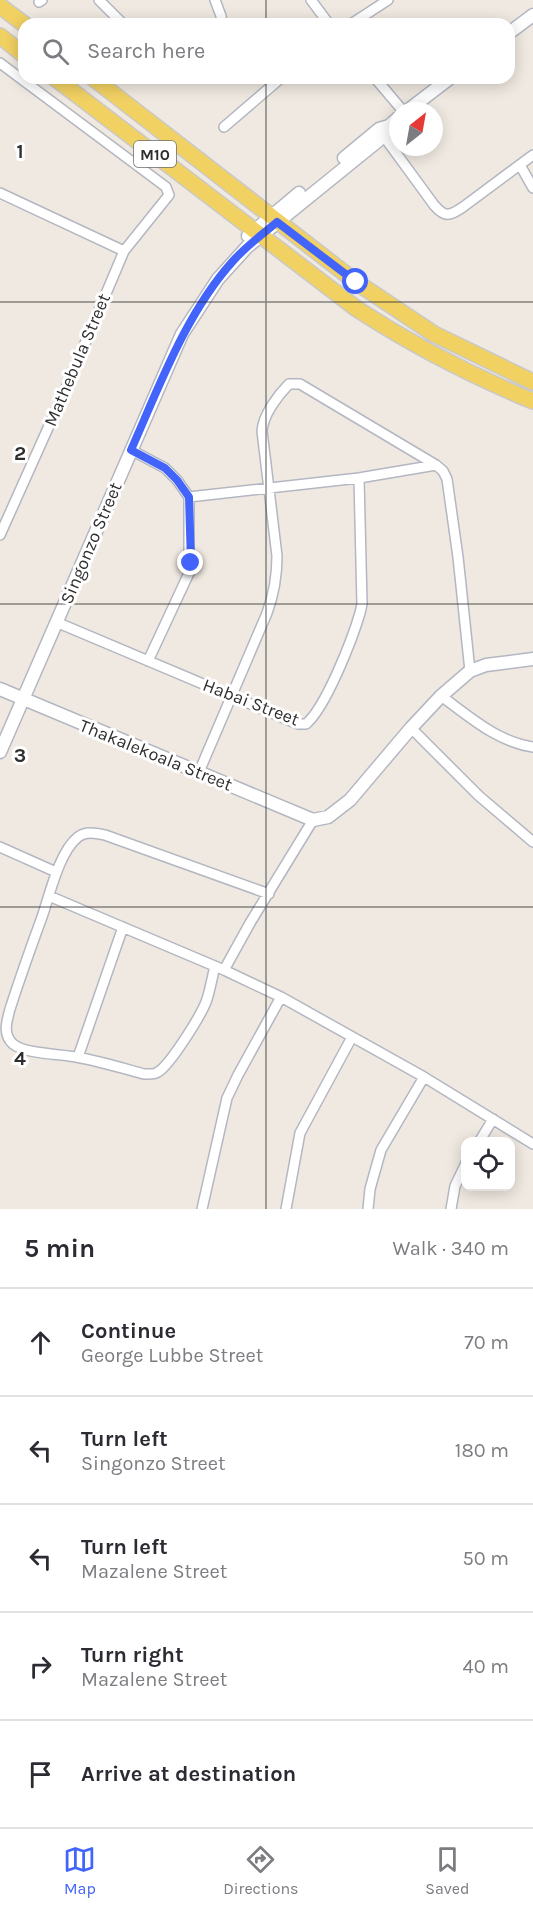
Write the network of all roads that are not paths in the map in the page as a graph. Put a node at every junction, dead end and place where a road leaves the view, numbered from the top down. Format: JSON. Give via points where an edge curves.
{"nodes":[{"id":1,"x":99,"y":0,"type":"edge"},
{"id":2,"x":216,"y":0,"type":"edge"},
{"id":3,"x":311,"y":0,"type":"edge"},
{"id":4,"x":388,"y":0,"type":"edge"},
{"id":5,"x":0,"y":6,"type":"edge"},
{"id":6,"x":533,"y":15,"type":"edge"},
{"id":7,"x":117,"y":18,"type":"edge"},
{"id":8,"x":221,"y":18,"type":"edge"},
{"id":9,"x":324,"y":18,"type":"edge"},
{"id":10,"x":360,"y":18,"type":"edge"},
{"id":11,"x":18,"y":20,"type":"edge"},
{"id":12,"x":515,"y":28,"type":"edge"},
{"id":13,"x":0,"y":36,"type":"edge"},
{"id":14,"x":18,"y":50,"type":"edge"},
{"id":15,"x":0,"y":63,"type":"edge"},
{"id":16,"x":18,"y":76,"type":"edge"},
{"id":17,"x":28,"y":84,"type":"edge"},
{"id":18,"x":63,"y":84,"type":"edge"},
{"id":19,"x":101,"y":84,"type":"edge"},
{"id":20,"x":274,"y":84,"type":"edge"},
{"id":21,"x":380,"y":84,"type":"edge"},
{"id":22,"x":442,"y":84,"type":"edge"},
{"id":23,"x":397,"y":102,"type":"edge"},
{"id":24,"x":417,"y":102,"type":"edge"},
{"id":25,"x":224,"y":127,"type":"dead end"},
{"id":26,"x":388,"y":127,"type":"edge"},
{"id":27,"x":533,"y":155,"type":"edge"},
{"id":28,"x":520,"y":165,"type":"junction"},
{"id":29,"x":533,"y":188,"type":"edge"},
{"id":30,"x":0,"y":193,"type":"edge"},
{"id":31,"x":274,"y":219,"type":"junction"},
{"id":32,"x":258,"y":233,"type":"junction"},
{"id":33,"x":124,"y":251,"type":"junction"},
{"id":34,"x":533,"y":382,"type":"edge"},
{"id":35,"x":533,"y":401,"type":"edge"},
{"id":36,"x":131,"y":450,"type":"junction"},
{"id":37,"x":436,"y":465,"type":"junction"},
{"id":38,"x":359,"y":478,"type":"junction"},
{"id":39,"x":270,"y":488,"type":"junction"},
{"id":40,"x":189,"y":497,"type":"junction"},
{"id":41,"x":4,"y":512,"type":"edge"},
{"id":42,"x":0,"y":535,"type":"edge"},
{"id":43,"x":56,"y":622,"type":"junction"},
{"id":44,"x":533,"y":660,"type":"edge"},
{"id":45,"x":148,"y":661,"type":"junction"},
{"id":46,"x":470,"y":671,"type":"junction"},
{"id":47,"x":0,"y":689,"type":"edge"},
{"id":48,"x":441,"y":696,"type":"junction"},
{"id":49,"x":232,"y":697,"type":"junction"},
{"id":50,"x":23,"y":700,"type":"junction"},
{"id":51,"x":411,"y":728,"type":"junction"},
{"id":52,"x":533,"y":747,"type":"edge"},
{"id":53,"x":0,"y":752,"type":"edge"},
{"id":54,"x":199,"y":772,"type":"junction"},
{"id":55,"x":313,"y":820,"type":"junction"},
{"id":56,"x":533,"y":842,"type":"edge"},
{"id":57,"x":0,"y":847,"type":"edge"},
{"id":58,"x":56,"y":872,"type":"junction"},
{"id":59,"x":268,"y":894,"type":"junction"},
{"id":60,"x":49,"y":896,"type":"junction"},
{"id":61,"x":123,"y":927,"type":"junction"},
{"id":62,"x":220,"y":968,"type":"junction"},
{"id":63,"x":280,"y":997,"type":"junction"},
{"id":64,"x":351,"y":1037,"type":"junction"},
{"id":65,"x":78,"y":1057,"type":"junction"},
{"id":66,"x":424,"y":1077,"type":"junction"},
{"id":67,"x":493,"y":1119,"type":"junction"},
{"id":68,"x":482,"y":1137,"type":"edge"},
{"id":69,"x":533,"y":1144,"type":"edge"},
{"id":70,"x":461,"y":1172,"type":"edge"},
{"id":71,"x":202,"y":1209,"type":"edge"},
{"id":72,"x":286,"y":1209,"type":"edge"},
{"id":73,"x":368,"y":1209,"type":"edge"},
{"id":74,"x":451,"y":1209,"type":"edge"}],
"edges":[{"from":1,"to":7,"type":"street"},
{"from":2,"to":8,"type":"street"},
{"from":3,"to":9,"type":"street"},
{"from":4,"to":10,"type":"street"},
{"from":5,"to":11,"type":"main road"},
{"from":6,"to":12,"type":"street"},
{"from":13,"to":14,"type":"main road"},
{"from":15,"to":16,"type":"street","name":"Mathebula Street"},
{"from":17,"to":33,"type":"street","name":"Mathebula Street","via":[[166,187],[169,195]]},
{"from":18,"to":32,"type":"main road","number":"M10"},
{"from":19,"to":31,"type":"main road","number":"M10"},
{"from":20,"to":25,"type":"street"},
{"from":21,"to":23,"type":"street"},
{"from":22,"to":24,"type":"street"},
{"from":26,"to":28,"type":"street","via":[[434,205],[446,215],[453,214]]},
{"from":26,"to":31,"type":"street","name":"Singonzo Street"},
{"from":27,"to":28,"type":"street"},
{"from":28,"to":29,"type":"street"},
{"from":30,"to":33,"type":"street"},
{"from":31,"to":32,"type":"street","name":"Singonzo Street"},
{"from":31,"to":34,"type":"main road","number":"M10","via":[[356,282],[435,334]]},
{"from":32,"to":35,"type":"main road","number":"M10","via":[[401,338],[458,369]]},
{"from":32,"to":36,"type":"street","name":"Singonzo Street","via":[[232,262],[182,334]]},
{"from":33,"to":41,"type":"street","name":"Mathebula Street","via":[[70,379]]},
{"from":36,"to":40,"type":"street","via":[[165,468]]},
{"from":36,"to":43,"type":"street","name":"Singonzo Street"},
{"from":37,"to":38,"type":"street"},
{"from":37,"to":39,"type":"street","via":[[294,383],[283,390],[262,424]]},
{"from":37,"to":46,"type":"street","via":[[447,479]]},
{"from":38,"to":39,"type":"street"},
{"from":38,"to":49,"type":"street","name":"Habai Street","via":[[362,604],[318,711],[306,724],[298,724]]},
{"from":39,"to":40,"type":"street"},
{"from":39,"to":49,"type":"street","via":[[277,575],[273,595]]},
{"from":40,"to":45,"type":"street","via":[[189,573]]},
{"from":41,"to":42,"type":"street","name":"Mathebula Street"},
{"from":43,"to":45,"type":"street","name":"Habai Street"},
{"from":43,"to":50,"type":"street","name":"Singonzo Street"},
{"from":44,"to":46,"type":"street","via":[[486,665]]},
{"from":45,"to":49,"type":"street","name":"Habai Street"},
{"from":46,"to":48,"type":"street"},
{"from":47,"to":50,"type":"street","name":"Thakalekoala Street"},
{"from":48,"to":51,"type":"street"},
{"from":48,"to":52,"type":"street","via":[[498,735]]},
{"from":49,"to":54,"type":"street"},
{"from":50,"to":53,"type":"street","name":"Singonzo Street"},
{"from":50,"to":54,"type":"street","name":"Thakalekoala Street"},
{"from":51,"to":55,"type":"street","via":[[350,800],[328,817]]},
{"from":51,"to":56,"type":"street","via":[[479,796]]},
{"from":54,"to":55,"type":"street","name":"Thakalekoala Street"},
{"from":55,"to":59,"type":"street"},
{"from":57,"to":58,"type":"street"},
{"from":58,"to":59,"type":"street","via":[[77,838],[94,832]]},
{"from":58,"to":60,"type":"street"},
{"from":59,"to":62,"type":"street"},
{"from":60,"to":61,"type":"street"},
{"from":60,"to":65,"type":"street","via":[[9,1009],[7,1035],[24,1049]]},
{"from":61,"to":62,"type":"street"},
{"from":61,"to":65,"type":"street"},
{"from":62,"to":63,"type":"street"},
{"from":62,"to":65,"type":"street","via":[[202,1011],[158,1072],[144,1074]]},
{"from":63,"to":64,"type":"street"},
{"from":63,"to":71,"type":"street","via":[[227,1098]]},
{"from":64,"to":66,"type":"street"},
{"from":64,"to":72,"type":"street","via":[[300,1133]]},
{"from":66,"to":67,"type":"street"},
{"from":66,"to":73,"type":"street","via":[[381,1150]]},
{"from":67,"to":68,"type":"street"},
{"from":67,"to":69,"type":"street"},
{"from":70,"to":74,"type":"street"}]}
